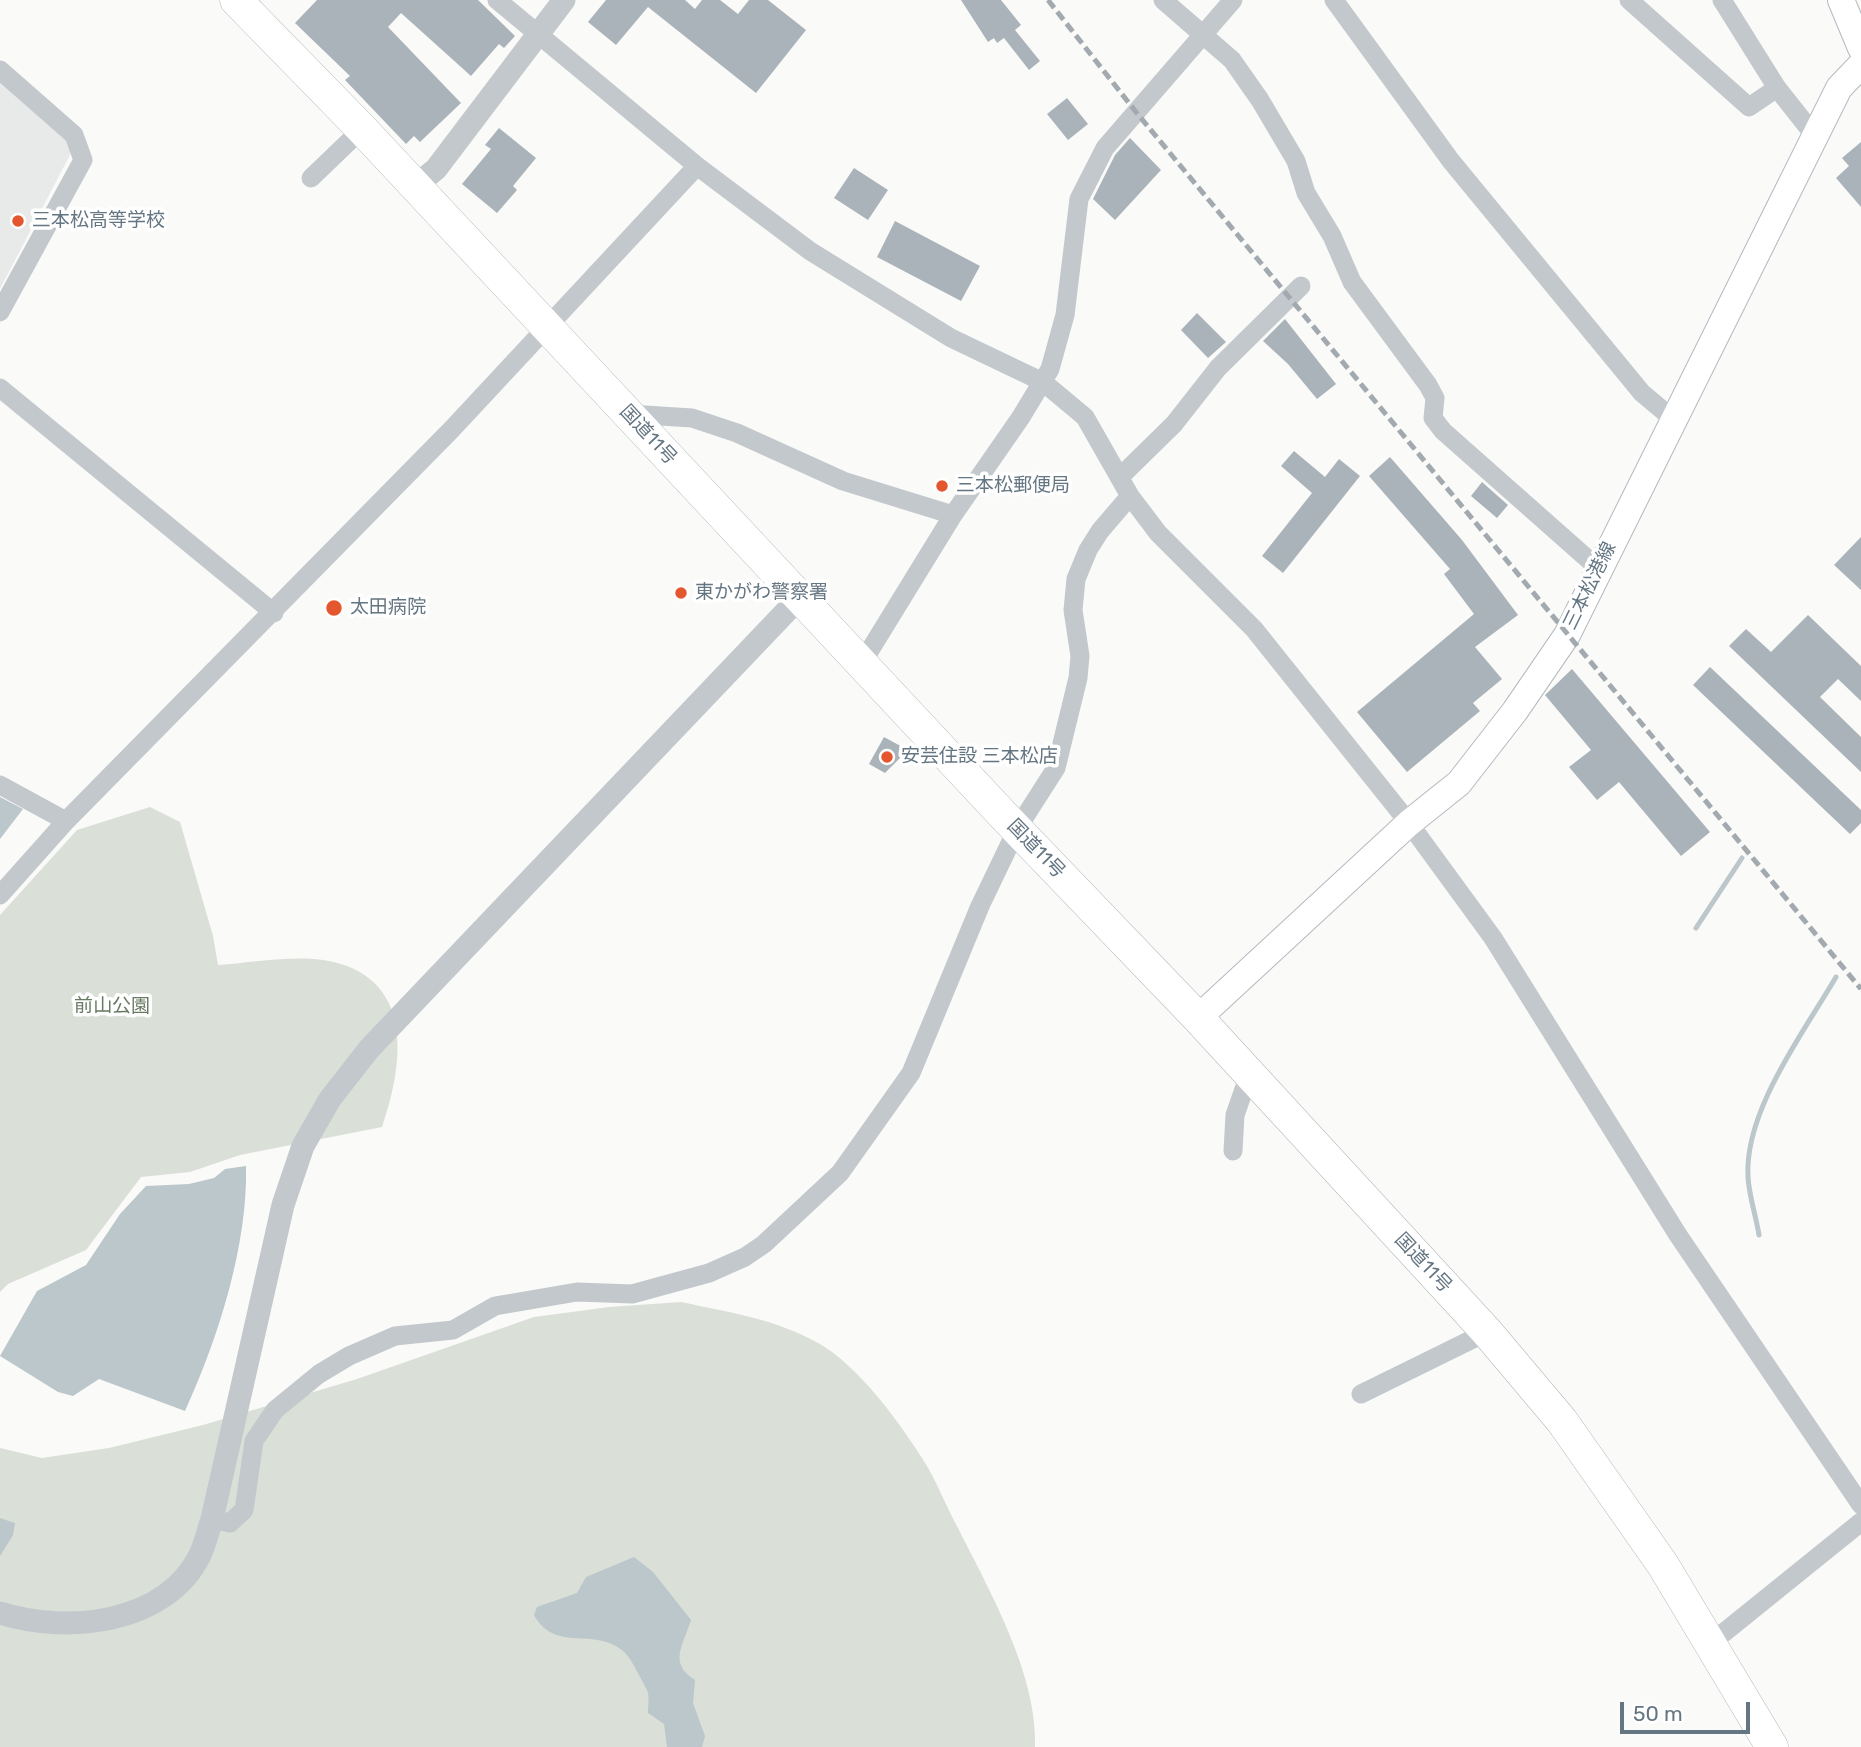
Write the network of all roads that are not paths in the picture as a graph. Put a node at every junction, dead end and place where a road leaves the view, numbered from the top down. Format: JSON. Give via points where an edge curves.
{"nodes":[{"id":1,"x":236,"y":0,"type":"edge"},
{"id":2,"x":497,"y":0,"type":"edge"},
{"id":3,"x":564,"y":0,"type":"edge"},
{"id":4,"x":1163,"y":0,"type":"edge"},
{"id":5,"x":1233,"y":0,"type":"edge"},
{"id":6,"x":1334,"y":0,"type":"edge"},
{"id":7,"x":1629,"y":0,"type":"edge"},
{"id":8,"x":1722,"y":0,"type":"edge"},
{"id":9,"x":1840,"y":0,"type":"edge"},
{"id":10,"x":537,"y":36,"type":"junction"},
{"id":11,"x":1202,"y":36,"type":"junction"},
{"id":12,"x":1861,"y":48,"type":"edge"},
{"id":13,"x":1861,"y":65,"type":"edge"},
{"id":14,"x":0,"y":70,"type":"edge"},
{"id":15,"x":1777,"y":88,"type":"junction"},
{"id":16,"x":362,"y":129,"type":"junction"},
{"id":17,"x":1815,"y":136,"type":"junction"},
{"id":18,"x":697,"y":166,"type":"junction"},
{"id":19,"x":311,"y":178,"type":"dead end"},
{"id":20,"x":415,"y":186,"type":"junction"},
{"id":21,"x":1301,"y":286,"type":"dead end"},
{"id":22,"x":0,"y":312,"type":"edge"},
{"id":23,"x":547,"y":326,"type":"junction"},
{"id":24,"x":1043,"y":382,"type":"junction"},
{"id":25,"x":0,"y":388,"type":"edge"},
{"id":26,"x":629,"y":414,"type":"junction"},
{"id":27,"x":1673,"y":418,"type":"junction"},
{"id":28,"x":1120,"y":477,"type":"junction"},
{"id":29,"x":1130,"y":496,"type":"junction"},
{"id":30,"x":953,"y":515,"type":"junction"},
{"id":31,"x":1599,"y":569,"type":"junction"},
{"id":32,"x":800,"y":597,"type":"junction"},
{"id":33,"x":274,"y":613,"type":"junction"},
{"id":34,"x":862,"y":663,"type":"junction"},
{"id":35,"x":0,"y":785,"type":"edge"},
{"id":36,"x":66,"y":821,"type":"junction"},
{"id":37,"x":1409,"y":823,"type":"junction"},
{"id":38,"x":1017,"y":829,"type":"junction"},
{"id":39,"x":0,"y":895,"type":"edge"},
{"id":40,"x":1198,"y":1018,"type":"junction"},
{"id":41,"x":1249,"y":1075,"type":"junction"},
{"id":42,"x":1233,"y":1151,"type":"dead end"},
{"id":43,"x":1487,"y":1332,"type":"junction"},
{"id":44,"x":1361,"y":1394,"type":"dead end"},
{"id":45,"x":1861,"y":1505,"type":"edge"},
{"id":46,"x":212,"y":1519,"type":"junction"},
{"id":47,"x":1861,"y":1522,"type":"edge"},
{"id":48,"x":0,"y":1613,"type":"edge"},
{"id":49,"x":1711,"y":1643,"type":"junction"},
{"id":50,"x":1772,"y":1747,"type":"edge"}],
"edges":[{"from":1,"to":16,"type":"highway","name":"国道11号"},
{"from":2,"to":10,"type":"street"},
{"from":3,"to":10,"type":"street"},
{"from":4,"to":11,"type":"street"},
{"from":5,"to":11,"type":"street"},
{"from":6,"to":27,"type":"street","via":[[1451,161],[1642,393]]},
{"from":7,"to":15,"type":"street","via":[[1749,107]]},
{"from":8,"to":15,"type":"street"},
{"from":9,"to":12,"type":"main road"},
{"from":10,"to":18,"type":"street"},
{"from":10,"to":20,"type":"street","via":[[436,169]]},
{"from":11,"to":24,"type":"street","via":[[1105,148],[1079,199],[1065,315]]},
{"from":11,"to":31,"type":"street","via":[[1231,60],[1260,100],[1296,161],[1306,193],[1352,282],[1428,385],[1435,398],[1433,418]]},
{"from":13,"to":17,"type":"main road","name":"三本松港線","via":[[1839,88]]},
{"from":14,"to":22,"type":"street","via":[[74,135],[83,160]]},
{"from":15,"to":17,"type":"street"},
{"from":16,"to":19,"type":"street"},
{"from":16,"to":20,"type":"highway","name":"国道11号"},
{"from":17,"to":27,"type":"main road","name":"三本松港線","via":[[1733,307]]},
{"from":18,"to":23,"type":"street"},
{"from":18,"to":24,"type":"street","via":[[810,251],[868,288],[951,338]]},
{"from":20,"to":23,"type":"highway","name":"国道11号"},
{"from":21,"to":28,"type":"street","via":[[1218,368],[1174,424]]},
{"from":23,"to":26,"type":"highway","name":"国道11号"},
{"from":23,"to":33,"type":"street"},
{"from":24,"to":28,"type":"street","via":[[1084,417]]},
{"from":24,"to":30,"type":"street"},
{"from":25,"to":33,"type":"street"},
{"from":26,"to":30,"type":"street","via":[[692,418],[843,481]]},
{"from":26,"to":32,"type":"highway","name":"国道11号"},
{"from":27,"to":31,"type":"main road","name":"三本松港線"},
{"from":28,"to":29,"type":"street"},
{"from":29,"to":37,"type":"street","via":[[1158,534],[1254,629]]},
{"from":29,"to":38,"type":"street","via":[[1100,531],[1080,566],[1073,595],[1080,656],[1074,706],[1056,768]]},
{"from":30,"to":34,"type":"street"},
{"from":31,"to":37,"type":"main road","name":"三本松港線","via":[[1567,635],[1476,763],[1459,783]]},
{"from":32,"to":34,"type":"highway","name":"国道11号"},
{"from":32,"to":46,"type":"street","via":[[369,1049],[330,1099],[303,1146],[283,1205]]},
{"from":33,"to":36,"type":"street"},
{"from":34,"to":38,"type":"highway","name":"国道11号"},
{"from":35,"to":36,"type":"street"},
{"from":36,"to":39,"type":"street"},
{"from":37,"to":40,"type":"main road","name":"三本松港線"},
{"from":37,"to":45,"type":"street","via":[[1493,938],[1678,1235]]},
{"from":38,"to":40,"type":"highway","name":"国道11号"},
{"from":38,"to":46,"type":"street","via":[[911,1073],[840,1172],[764,1244],[696,1277],[632,1294],[577,1292],[495,1306],[453,1330],[395,1336],[349,1356],[275,1410],[254,1441],[244,1510],[230,1523]]},
{"from":40,"to":41,"type":"highway","name":"国道11号"},
{"from":41,"to":42,"type":"street","via":[[1235,1115]]},
{"from":41,"to":43,"type":"highway","name":"国道11号"},
{"from":43,"to":44,"type":"street"},
{"from":43,"to":49,"type":"highway","name":"国道11号","via":[[1562,1421],[1663,1565]]},
{"from":46,"to":48,"type":"street","via":[[199,1556],[182,1579],[141,1611],[85,1623],[23,1621]]},
{"from":47,"to":49,"type":"street"},
{"from":49,"to":50,"type":"highway","name":"国道11号"}]}
